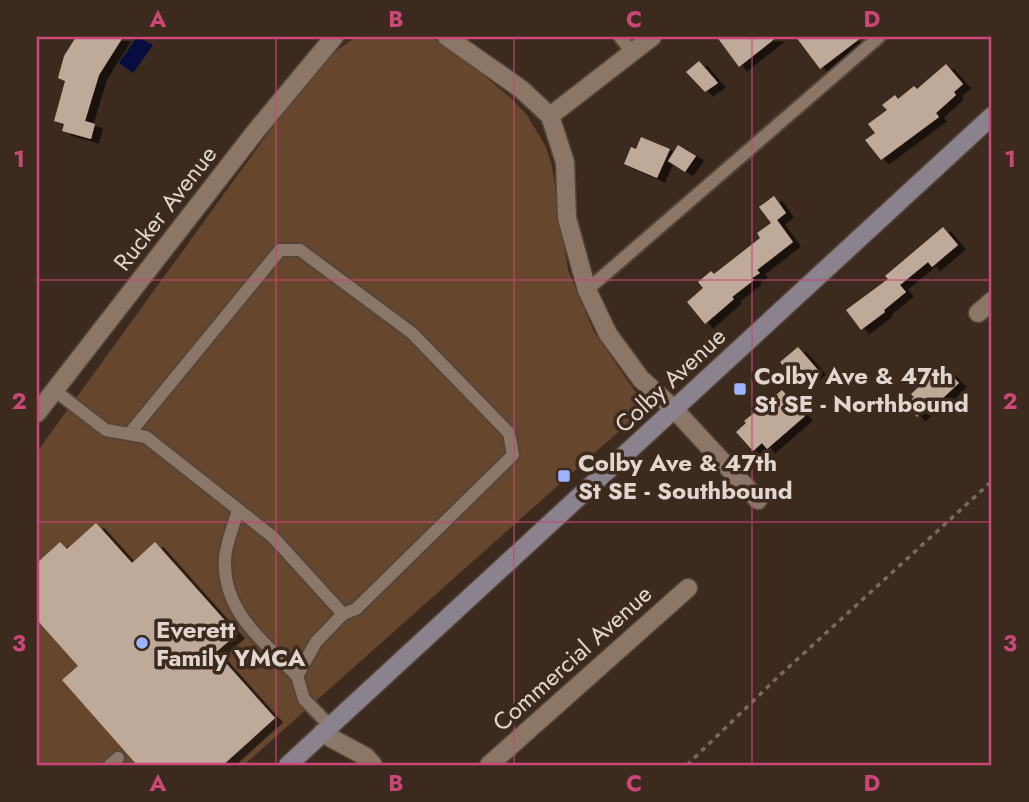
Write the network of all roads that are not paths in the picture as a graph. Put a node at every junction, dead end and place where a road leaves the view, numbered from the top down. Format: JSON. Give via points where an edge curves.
{"nodes":[{"id":1,"x":334,"y":37,"type":"edge"},
{"id":2,"x":620,"y":37,"type":"edge"},
{"id":3,"x":652,"y":37,"type":"edge"},
{"id":4,"x":878,"y":37,"type":"edge"},
{"id":5,"x":449,"y":38,"type":"edge"},
{"id":6,"x":632,"y":52,"type":"junction"},
{"id":7,"x":550,"y":116,"type":"junction"},
{"id":8,"x":992,"y":116,"type":"edge"},
{"id":9,"x":587,"y":290,"type":"junction"},
{"id":10,"x":992,"y":301,"type":"edge"},
{"id":11,"x":978,"y":313,"type":"dead end"},
{"id":12,"x":43,"y":399,"type":"edge"},
{"id":13,"x":674,"y":409,"type":"junction"},
{"id":14,"x":130,"y":434,"type":"junction"},
{"id":15,"x":758,"y":500,"type":"dead end"},
{"id":16,"x":238,"y":510,"type":"junction"},
{"id":17,"x":688,"y":588,"type":"dead end"},
{"id":18,"x":343,"y":614,"type":"junction"},
{"id":19,"x":297,"y":676,"type":"junction"},
{"id":20,"x":326,"y":729,"type":"junction"},
{"id":21,"x":288,"y":765,"type":"edge"},
{"id":22,"x":373,"y":765,"type":"edge"},
{"id":23,"x":489,"y":765,"type":"edge"}],
"edges":[{"from":1,"to":12,"type":"street","name":"Rucker Avenue"},
{"from":2,"to":6,"type":"lane"},
{"from":3,"to":6,"type":"street"},
{"from":4,"to":9,"type":"lane"},
{"from":5,"to":7,"type":"street","via":[[521,89]]},
{"from":6,"to":7,"type":"street"},
{"from":7,"to":9,"type":"street","via":[[565,162],[568,218]]},
{"from":8,"to":13,"type":"main road","name":"Colby Avenue"},
{"from":9,"to":13,"type":"street","via":[[608,334],[641,379]]},
{"from":10,"to":11,"type":"street"},
{"from":12,"to":14,"type":"lane","via":[[106,430]]},
{"from":13,"to":15,"type":"street"},
{"from":13,"to":20,"type":"main road","name":"Colby Avenue"},
{"from":14,"to":16,"type":"lane","via":[[146,437]]},
{"from":14,"to":18,"type":"lane","via":[[280,250],[300,250],[412,332],[509,433],[513,455],[356,609]]},
{"from":16,"to":18,"type":"lane","via":[[273,537]]},
{"from":16,"to":19,"type":"lane","via":[[225,557],[230,598],[240,617]]},
{"from":17,"to":23,"type":"street","name":"Commercial Avenue"},
{"from":18,"to":19,"type":"lane","via":[[316,642]]},
{"from":19,"to":20,"type":"lane","via":[[304,699]]},
{"from":20,"to":21,"type":"main road","name":"Colby Avenue"},
{"from":20,"to":22,"type":"street"}]}
